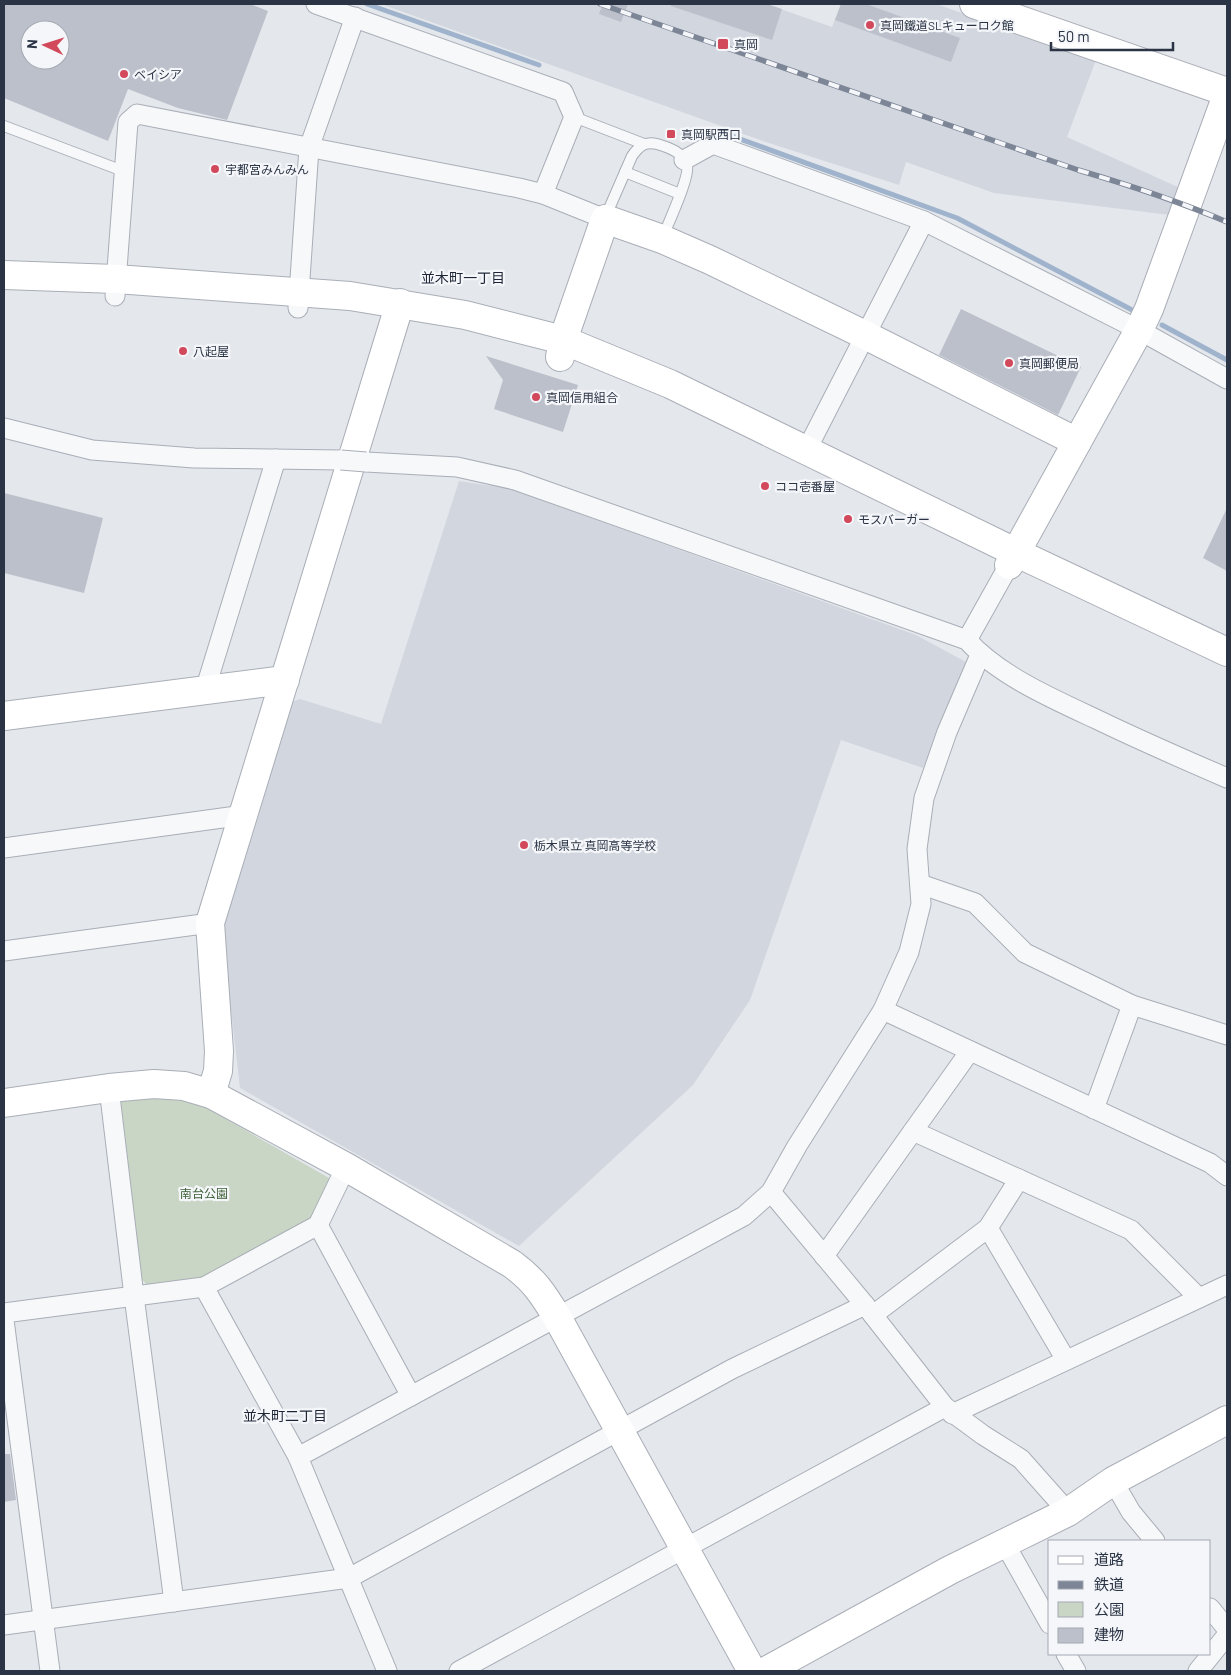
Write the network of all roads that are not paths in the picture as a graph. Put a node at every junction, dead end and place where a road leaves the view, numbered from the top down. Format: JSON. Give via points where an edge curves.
{"nodes":[{"id":1,"x":316,"y":4,"type":"edge"},
{"id":2,"x":974,"y":4,"type":"edge"},
{"id":3,"x":355,"y":17,"type":"junction"},
{"id":4,"x":1227,"y":94,"type":"edge"},
{"id":5,"x":574,"y":117,"type":"junction"},
{"id":6,"x":4,"y":126,"type":"edge"},
{"id":7,"x":644,"y":144,"type":"junction"},
{"id":8,"x":309,"y":148,"type":"junction"},
{"id":9,"x":684,"y":160,"type":"junction"},
{"id":10,"x":124,"y":171,"type":"junction"},
{"id":11,"x":625,"y":172,"type":"junction"},
{"id":12,"x":543,"y":194,"type":"junction"},
{"id":13,"x":680,"y":194,"type":"junction"},
{"id":14,"x":605,"y":219,"type":"junction"},
{"id":15,"x":924,"y":221,"type":"junction"},
{"id":16,"x":662,"y":239,"type":"junction"},
{"id":17,"x":4,"y":275,"type":"edge"},
{"id":18,"x":116,"y":288,"type":"junction"},
{"id":19,"x":4,"y":292,"type":"edge"},
{"id":20,"x":299,"y":300,"type":"junction"},
{"id":21,"x":398,"y":311,"type":"junction"},
{"id":22,"x":1139,"y":330,"type":"junction"},
{"id":23,"x":865,"y":335,"type":"junction"},
{"id":24,"x":562,"y":350,"type":"junction"},
{"id":25,"x":1227,"y":378,"type":"edge"},
{"id":26,"x":4,"y":428,"type":"edge"},
{"id":27,"x":1077,"y":442,"type":"junction"},
{"id":28,"x":806,"y":451,"type":"junction"},
{"id":29,"x":276,"y":459,"type":"junction"},
{"id":30,"x":1013,"y":559,"type":"junction"},
{"id":31,"x":967,"y":640,"type":"junction"},
{"id":32,"x":1227,"y":652,"type":"edge"},
{"id":33,"x":980,"y":655,"type":"junction"},
{"id":34,"x":1227,"y":668,"type":"edge"},
{"id":35,"x":285,"y":680,"type":"junction"},
{"id":36,"x":205,"y":690,"type":"junction"},
{"id":37,"x":4,"y":716,"type":"edge"},
{"id":38,"x":1227,"y":778,"type":"edge"},
{"id":39,"x":244,"y":815,"type":"junction"},
{"id":40,"x":4,"y":848,"type":"edge"},
{"id":41,"x":920,"y":884,"type":"junction"},
{"id":42,"x":210,"y":923,"type":"junction"},
{"id":43,"x":4,"y":952,"type":"edge"},
{"id":44,"x":1132,"y":1005,"type":"junction"},
{"id":45,"x":883,"y":1010,"type":"junction"},
{"id":46,"x":1227,"y":1035,"type":"edge"},
{"id":47,"x":970,"y":1051,"type":"junction"},
{"id":48,"x":108,"y":1088,"type":"junction"},
{"id":49,"x":211,"y":1094,"type":"junction"},
{"id":50,"x":4,"y":1103,"type":"edge"},
{"id":51,"x":1094,"y":1109,"type":"junction"},
{"id":52,"x":913,"y":1131,"type":"junction"},
{"id":53,"x":346,"y":1167,"type":"junction"},
{"id":54,"x":1227,"y":1176,"type":"edge"},
{"id":55,"x":1019,"y":1179,"type":"junction"},
{"id":56,"x":771,"y":1192,"type":"junction"},
{"id":57,"x":318,"y":1225,"type":"junction"},
{"id":58,"x":988,"y":1228,"type":"junction"},
{"id":59,"x":824,"y":1256,"type":"junction"},
{"id":60,"x":1227,"y":1285,"type":"edge"},
{"id":61,"x":204,"y":1287,"type":"junction"},
{"id":62,"x":134,"y":1296,"type":"junction"},
{"id":63,"x":1199,"y":1298,"type":"junction"},
{"id":64,"x":869,"y":1310,"type":"junction"},
{"id":65,"x":4,"y":1313,"type":"edge"},
{"id":66,"x":557,"y":1318,"type":"junction"},
{"id":67,"x":4,"y":1320,"type":"edge"},
{"id":68,"x":1066,"y":1360,"type":"junction"},
{"id":69,"x":410,"y":1396,"type":"junction"},
{"id":70,"x":948,"y":1411,"type":"junction"},
{"id":71,"x":1226,"y":1425,"type":"edge"},
{"id":72,"x":619,"y":1431,"type":"junction"},
{"id":73,"x":298,"y":1458,"type":"junction"},
{"id":74,"x":1113,"y":1481,"type":"junction"},
{"id":75,"x":1068,"y":1512,"type":"junction"},
{"id":76,"x":1154,"y":1540,"type":"edge"},
{"id":77,"x":1005,"y":1544,"type":"junction"},
{"id":78,"x":685,"y":1550,"type":"junction"},
{"id":79,"x":349,"y":1578,"type":"junction"},
{"id":80,"x":174,"y":1602,"type":"junction"},
{"id":81,"x":1211,"y":1609,"type":"edge"},
{"id":82,"x":43,"y":1620,"type":"junction"},
{"id":83,"x":1048,"y":1620,"type":"edge"},
{"id":84,"x":4,"y":1625,"type":"edge"},
{"id":85,"x":1227,"y":1629,"type":"edge"},
{"id":86,"x":1227,"y":1635,"type":"edge"},
{"id":87,"x":1067,"y":1655,"type":"edge"},
{"id":88,"x":1211,"y":1655,"type":"edge"},
{"id":89,"x":1211,"y":1655,"type":"edge"},
{"id":90,"x":50,"y":1671,"type":"edge"},
{"id":91,"x":387,"y":1671,"type":"edge"},
{"id":92,"x":459,"y":1671,"type":"edge"},
{"id":93,"x":752,"y":1671,"type":"edge"},
{"id":94,"x":766,"y":1671,"type":"edge"},
{"id":95,"x":1076,"y":1671,"type":"edge"},
{"id":96,"x":1198,"y":1671,"type":"edge"}],
"edges":[{"from":1,"to":3,"type":"street"},
{"from":2,"to":4,"type":"street"},
{"from":3,"to":5,"type":"street","via":[[563,92]]},
{"from":3,"to":8,"type":"street"},
{"from":4,"to":22,"type":"street"},
{"from":5,"to":7,"type":"lane"},
{"from":5,"to":12,"type":"street"},
{"from":6,"to":10,"type":"lane"},
{"from":7,"to":9,"type":"lane","via":[[669,148]]},
{"from":7,"to":11,"type":"lane","via":[[637,148]]},
{"from":8,"to":10,"type":"street","via":[[137,114],[128,122]]},
{"from":8,"to":12,"type":"street"},
{"from":8,"to":20,"type":"street"},
{"from":9,"to":13,"type":"lane","via":[[688,168]]},
{"from":9,"to":15,"type":"street","via":[[713,144]]},
{"from":10,"to":18,"type":"street"},
{"from":11,"to":13,"type":"lane"},
{"from":11,"to":14,"type":"lane"},
{"from":12,"to":14,"type":"street"},
{"from":13,"to":16,"type":"lane"},
{"from":14,"to":16,"type":"street"},
{"from":14,"to":24,"type":"street"},
{"from":15,"to":22,"type":"street"},
{"from":15,"to":23,"type":"street"},
{"from":16,"to":23,"type":"street"},
{"from":17,"to":18,"type":"street"},
{"from":18,"to":19,"type":"street"},
{"from":18,"to":20,"type":"street"},
{"from":20,"to":21,"type":"street"},
{"from":21,"to":24,"type":"street","via":[[469,334]]},
{"from":21,"to":35,"type":"street"},
{"from":22,"to":25,"type":"street"},
{"from":22,"to":27,"type":"street"},
{"from":23,"to":27,"type":"street"},
{"from":23,"to":28,"type":"street"},
{"from":24,"to":28,"type":"street","via":[[670,384]]},
{"from":24,"to":30,"type":"street"},
{"from":26,"to":29,"type":"street","via":[[92,450],[194,458]]},
{"from":27,"to":30,"type":"street"},
{"from":28,"to":30,"type":"street"},
{"from":29,"to":31,"type":"street","bridge":true,"via":[[457,466],[515,480]]},
{"from":29,"to":36,"type":"street"},
{"from":30,"to":31,"type":"street"},
{"from":30,"to":32,"type":"street"},
{"from":30,"to":34,"type":"street"},
{"from":31,"to":33,"type":"street"},
{"from":33,"to":38,"type":"street","via":[[1046,696]]},
{"from":33,"to":41,"type":"street","via":[[947,732],[924,798],[917,849]]},
{"from":35,"to":36,"type":"street"},
{"from":35,"to":39,"type":"street"},
{"from":36,"to":37,"type":"street"},
{"from":39,"to":40,"type":"street"},
{"from":39,"to":42,"type":"street"},
{"from":41,"to":44,"type":"street","via":[[975,903],[1025,953]]},
{"from":41,"to":45,"type":"street","via":[[921,904],[909,952]]},
{"from":42,"to":43,"type":"street"},
{"from":42,"to":49,"type":"street","via":[[219,1051],[218,1071]]},
{"from":44,"to":46,"type":"street"},
{"from":44,"to":51,"type":"street"},
{"from":45,"to":47,"type":"street"},
{"from":45,"to":56,"type":"street"},
{"from":47,"to":51,"type":"street"},
{"from":47,"to":52,"type":"street"},
{"from":48,"to":49,"type":"street","via":[[154,1084],[184,1086]]},
{"from":48,"to":50,"type":"street"},
{"from":48,"to":62,"type":"street"},
{"from":49,"to":53,"type":"street"},
{"from":51,"to":54,"type":"street","via":[[1210,1163]]},
{"from":52,"to":55,"type":"street"},
{"from":52,"to":59,"type":"street"},
{"from":53,"to":57,"type":"street"},
{"from":53,"to":66,"type":"street","via":[[512,1264],[539,1288]]},
{"from":55,"to":58,"type":"street"},
{"from":55,"to":63,"type":"street","via":[[1131,1230]]},
{"from":56,"to":59,"type":"street"},
{"from":56,"to":66,"type":"street","via":[[744,1216]]},
{"from":57,"to":61,"type":"street"},
{"from":57,"to":69,"type":"street"},
{"from":58,"to":64,"type":"street"},
{"from":58,"to":68,"type":"street"},
{"from":59,"to":64,"type":"street"},
{"from":60,"to":63,"type":"street"},
{"from":61,"to":62,"type":"street"},
{"from":61,"to":73,"type":"street"},
{"from":62,"to":65,"type":"street"},
{"from":62,"to":80,"type":"street"},
{"from":63,"to":68,"type":"street"},
{"from":64,"to":70,"type":"street"},
{"from":64,"to":72,"type":"street","via":[[732,1369]]},
{"from":66,"to":69,"type":"street"},
{"from":66,"to":72,"type":"street"},
{"from":67,"to":82,"type":"street"},
{"from":68,"to":70,"type":"street"},
{"from":69,"to":73,"type":"street"},
{"from":70,"to":75,"type":"street","via":[[1020,1459]]},
{"from":70,"to":78,"type":"street"},
{"from":71,"to":74,"type":"street"},
{"from":72,"to":78,"type":"street"},
{"from":72,"to":79,"type":"street"},
{"from":73,"to":79,"type":"street"},
{"from":74,"to":75,"type":"street"},
{"from":74,"to":76,"type":"street","via":[[1131,1512]]},
{"from":75,"to":77,"type":"street"},
{"from":77,"to":83,"type":"street"},
{"from":77,"to":94,"type":"street","via":[[950,1570]]},
{"from":78,"to":92,"type":"street"},
{"from":78,"to":93,"type":"street"},
{"from":79,"to":80,"type":"street"},
{"from":79,"to":91,"type":"street"},
{"from":80,"to":82,"type":"street"},
{"from":81,"to":85,"type":"street"},
{"from":82,"to":84,"type":"street"},
{"from":82,"to":90,"type":"street"},
{"from":86,"to":88,"type":"street"},
{"from":87,"to":95,"type":"street"},
{"from":89,"to":96,"type":"street"}]}
